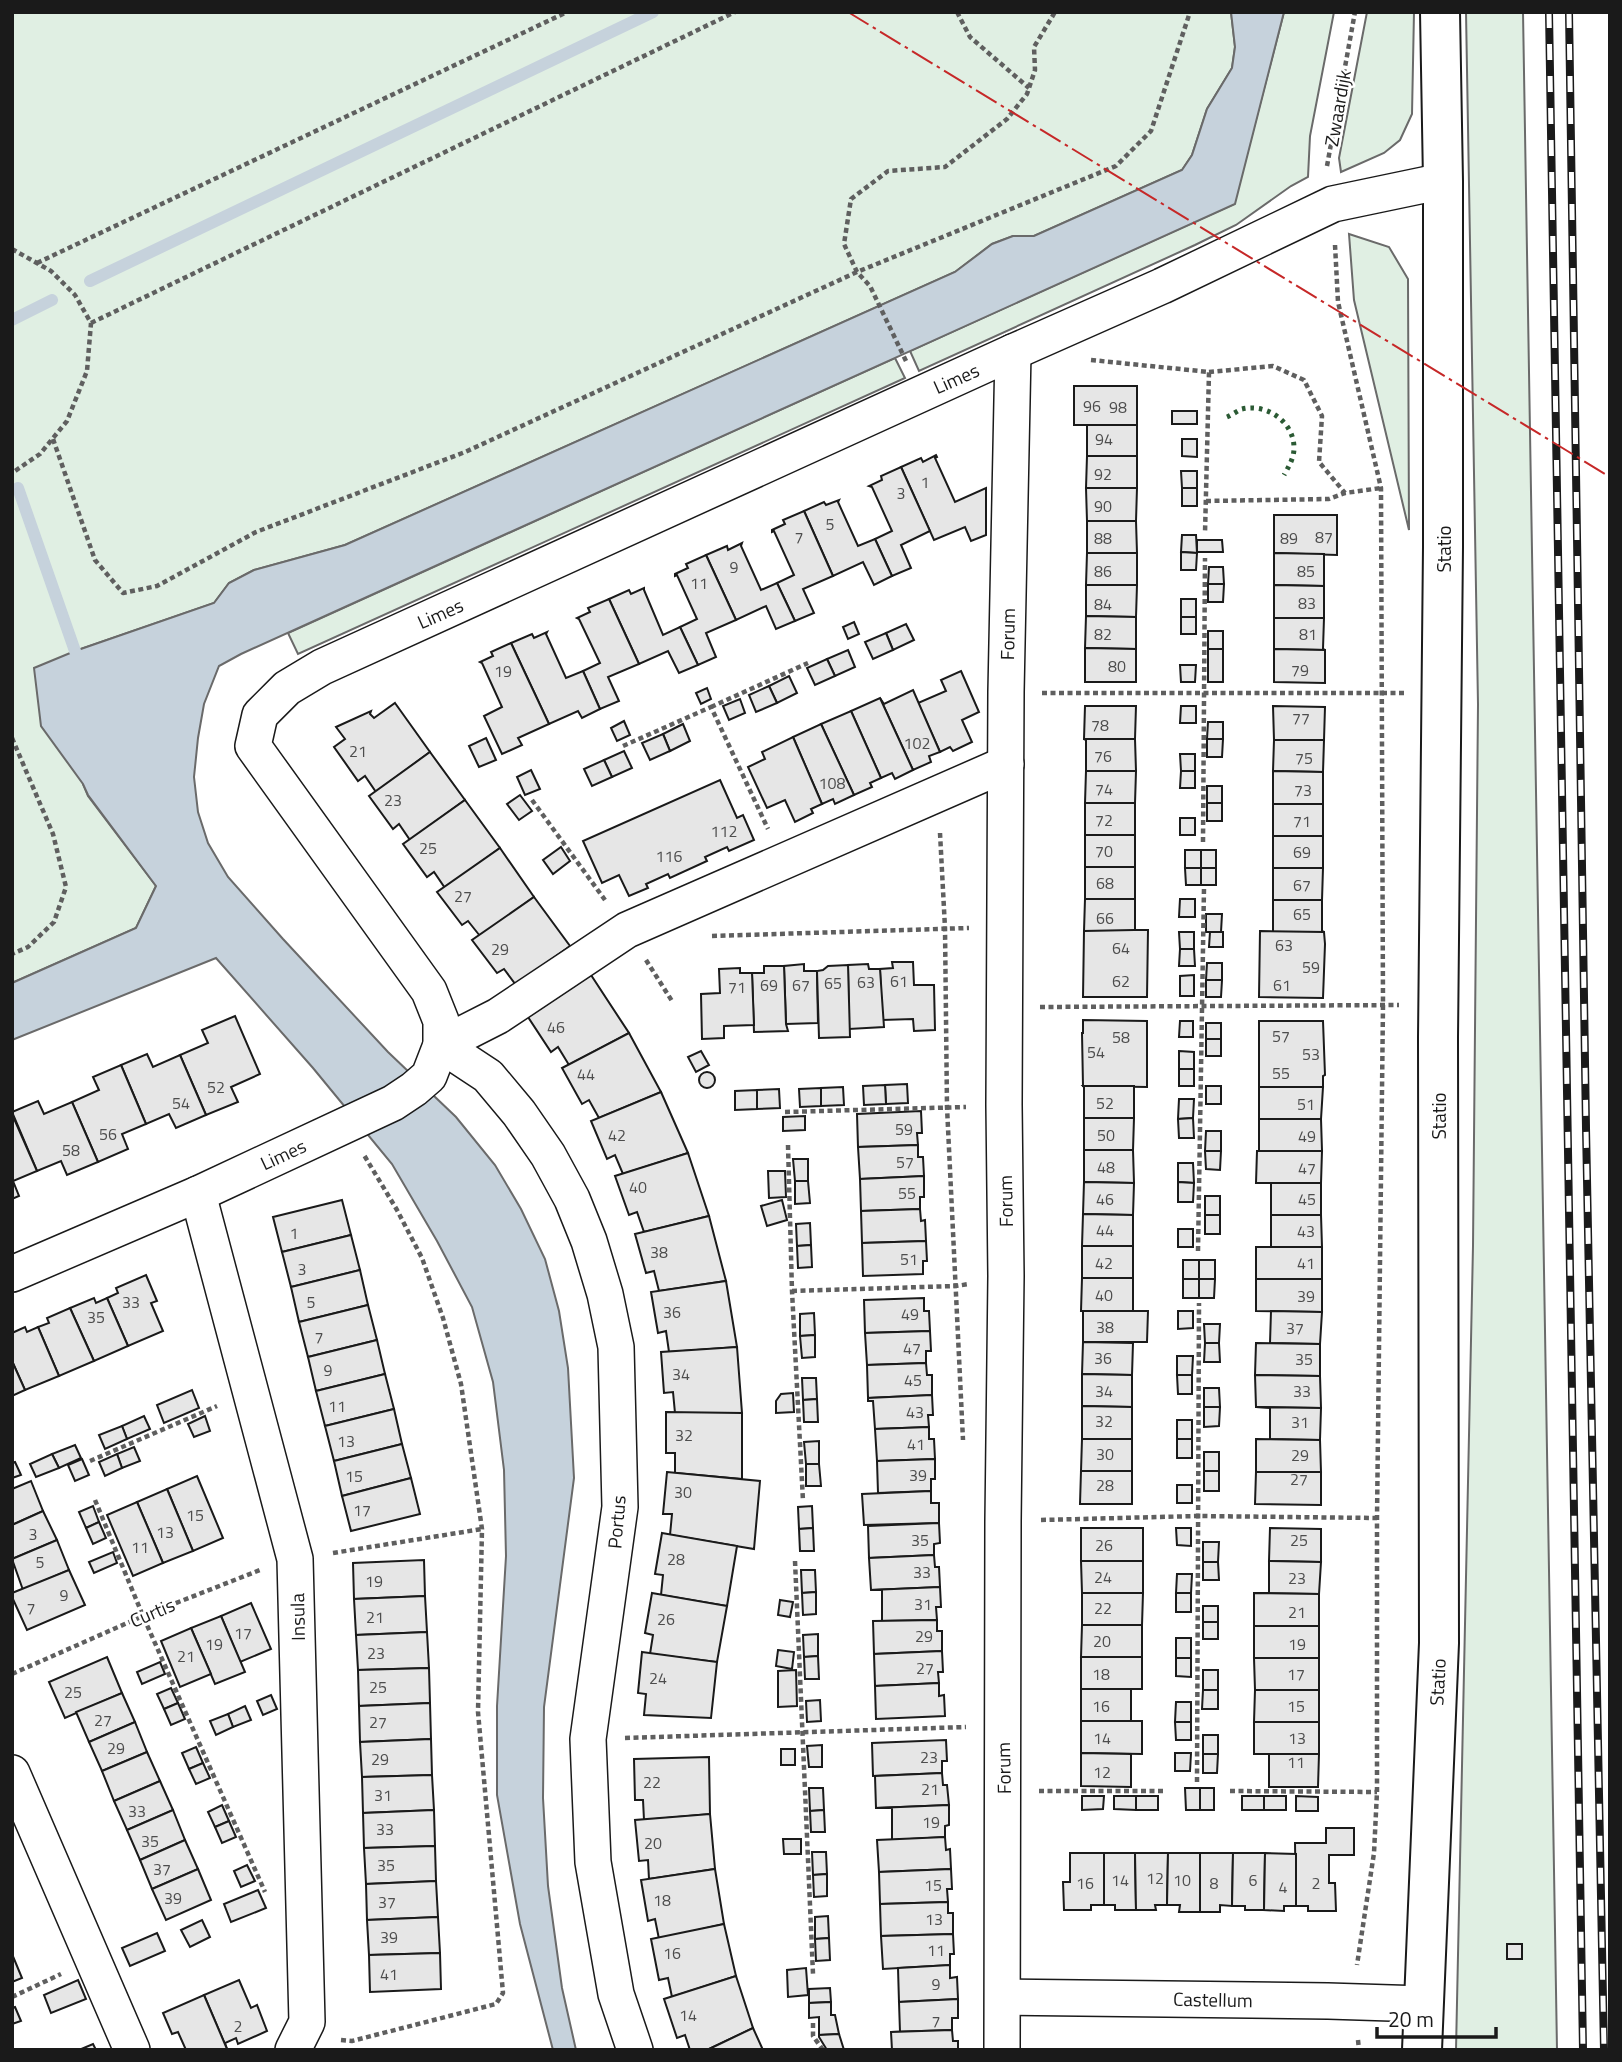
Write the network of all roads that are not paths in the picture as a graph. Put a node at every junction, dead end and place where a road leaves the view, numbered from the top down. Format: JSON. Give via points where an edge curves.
{"nodes":[{"id":1,"x":1440,"y":12,"type":"edge"},
{"id":2,"x":1443,"y":181,"type":"junction"},
{"id":3,"x":1013,"y":352,"type":"junction"},
{"id":4,"x":1006,"y":764,"type":"junction"},
{"id":5,"x":435,"y":1060,"type":"junction"},
{"id":6,"x":198,"y":1194,"type":"junction"},
{"id":7,"x":12,"y":1274,"type":"edge"},
{"id":8,"x":12,"y":1773,"type":"edge"},
{"id":9,"x":1003,"y":1997,"type":"junction"},
{"id":10,"x":1423,"y":2004,"type":"junction"},
{"id":11,"x":297,"y":2042,"type":"edge"},
{"id":12,"x":132,"y":2050,"type":"edge"},
{"id":13,"x":635,"y":2050,"type":"edge"},
{"id":14,"x":1002,"y":2050,"type":"edge"},
{"id":15,"x":1422,"y":2050,"type":"edge"}],
"edges":[{"from":1,"to":2,"type":"street"},
{"from":2,"to":3,"type":"street","name":"Limes","via":[[1333,204]]},
{"from":2,"to":10,"type":"street","name":"Statio","via":[[1439,1643]]},
{"from":3,"to":4,"type":"street","name":"Forum"},
{"from":3,"to":5,"type":"street","name":"Limes","via":[[322,667],[287,688],[260,715],[253,746],[429,992],[441,1021]]},
{"from":4,"to":5,"type":"street","via":[[627,930]]},
{"from":4,"to":9,"type":"street","name":"Forum"},
{"from":5,"to":6,"type":"street","name":"Limes","via":[[414,1089],[393,1103]]},
{"from":5,"to":13,"type":"street","name":"Portus","via":[[488,1076],[548,1155],[589,1241],[616,1347],[620,1507],[588,1739],[593,1862],[616,1994]]},
{"from":6,"to":7,"type":"street","name":"Limes"},
{"from":6,"to":11,"type":"street","name":"Insula","via":[[295,1559],[307,2022]]},
{"from":8,"to":12,"type":"street"},
{"from":9,"to":10,"type":"street","name":"Castellum"},
{"from":9,"to":14,"type":"street","name":"Forum"},
{"from":10,"to":15,"type":"street","name":"Statio"}]}
